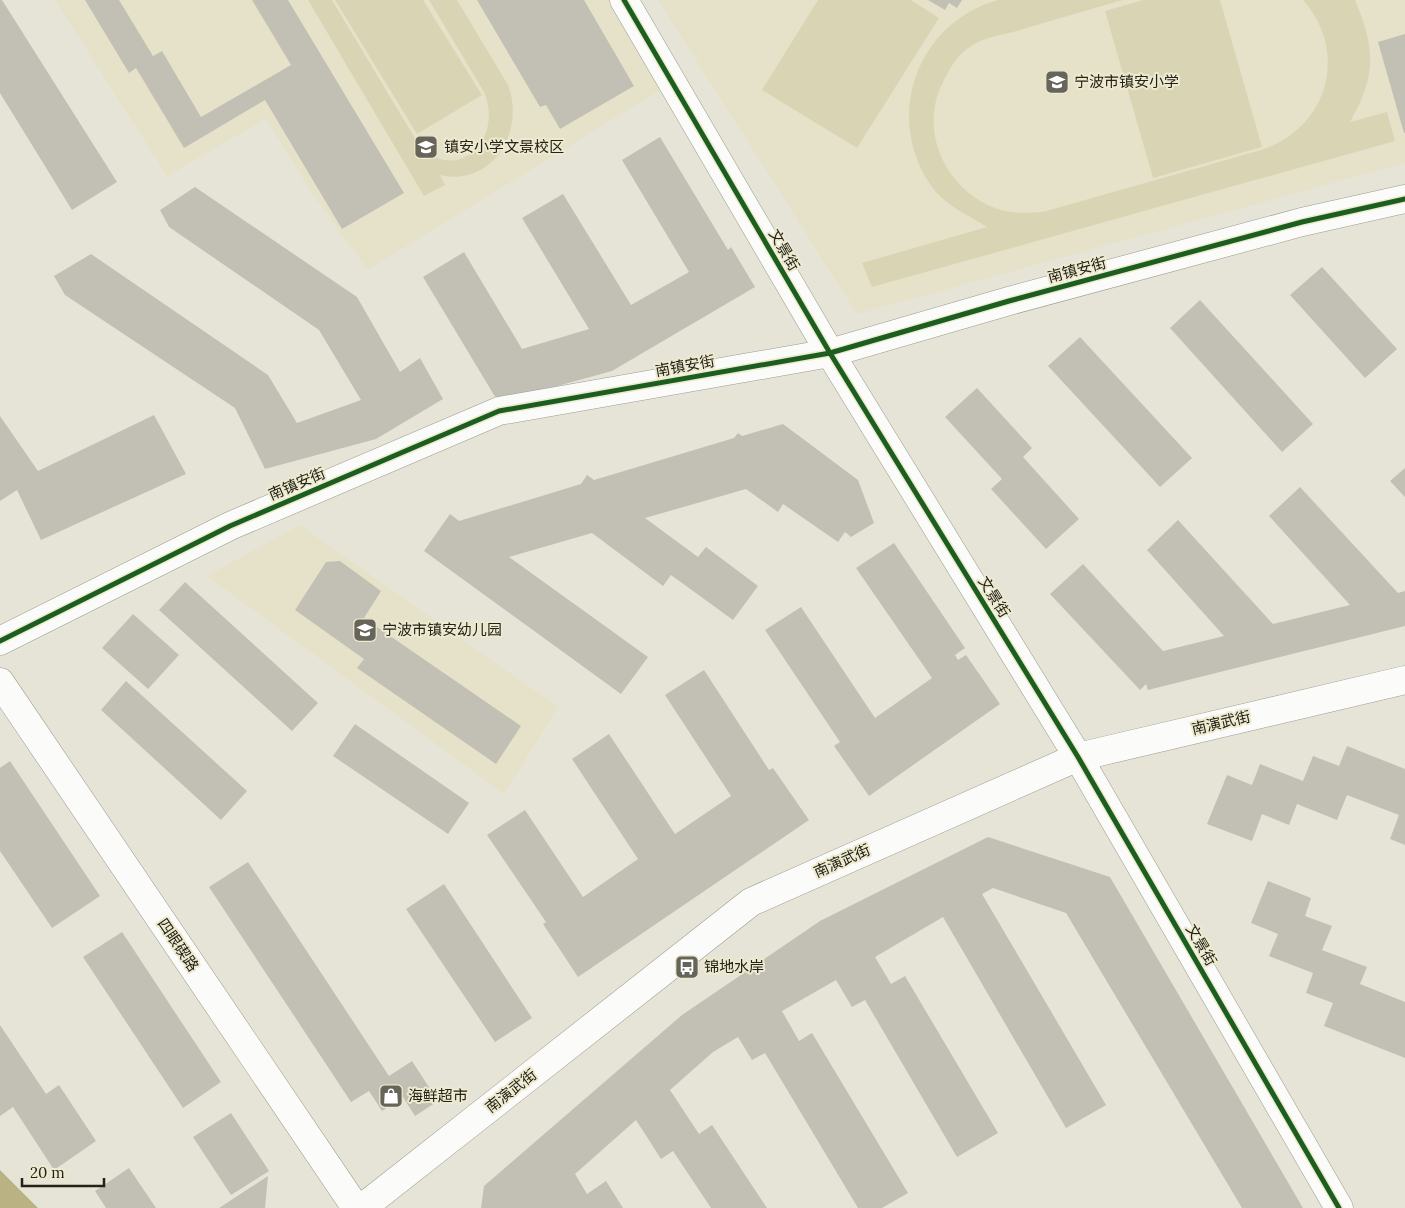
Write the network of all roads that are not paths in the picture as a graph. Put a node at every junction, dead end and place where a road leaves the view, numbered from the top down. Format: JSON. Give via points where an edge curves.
{"nodes":[{"id":1,"x":624,"y":0,"type":"edge"},
{"id":2,"x":1405,"y":198,"type":"edge"},
{"id":3,"x":830,"y":353,"type":"junction"},
{"id":4,"x":0,"y":641,"type":"edge"},
{"id":5,"x":1405,"y":680,"type":"edge"},
{"id":6,"x":0,"y":682,"type":"edge"},
{"id":7,"x":1078,"y":757,"type":"junction"},
{"id":8,"x":356,"y":1208,"type":"edge"},
{"id":9,"x":362,"y":1208,"type":"edge"},
{"id":10,"x":1339,"y":1208,"type":"edge"}],
"edges":[{"from":1,"to":3,"type":"street","name":"文景街"},
{"from":2,"to":3,"type":"street","name":"南镇安街","via":[[1302,222],[1037,293]]},
{"from":3,"to":4,"type":"street","name":"南镇安街","via":[[499,411],[230,526]]},
{"from":3,"to":7,"type":"street","name":"文景街"},
{"from":5,"to":7,"type":"street","name":"南演武街"},
{"from":6,"to":8,"type":"street","name":"四眼碶路"},
{"from":7,"to":9,"type":"street","name":"南演武街","via":[[751,902]]},
{"from":7,"to":10,"type":"street","name":"文景街"}]}
